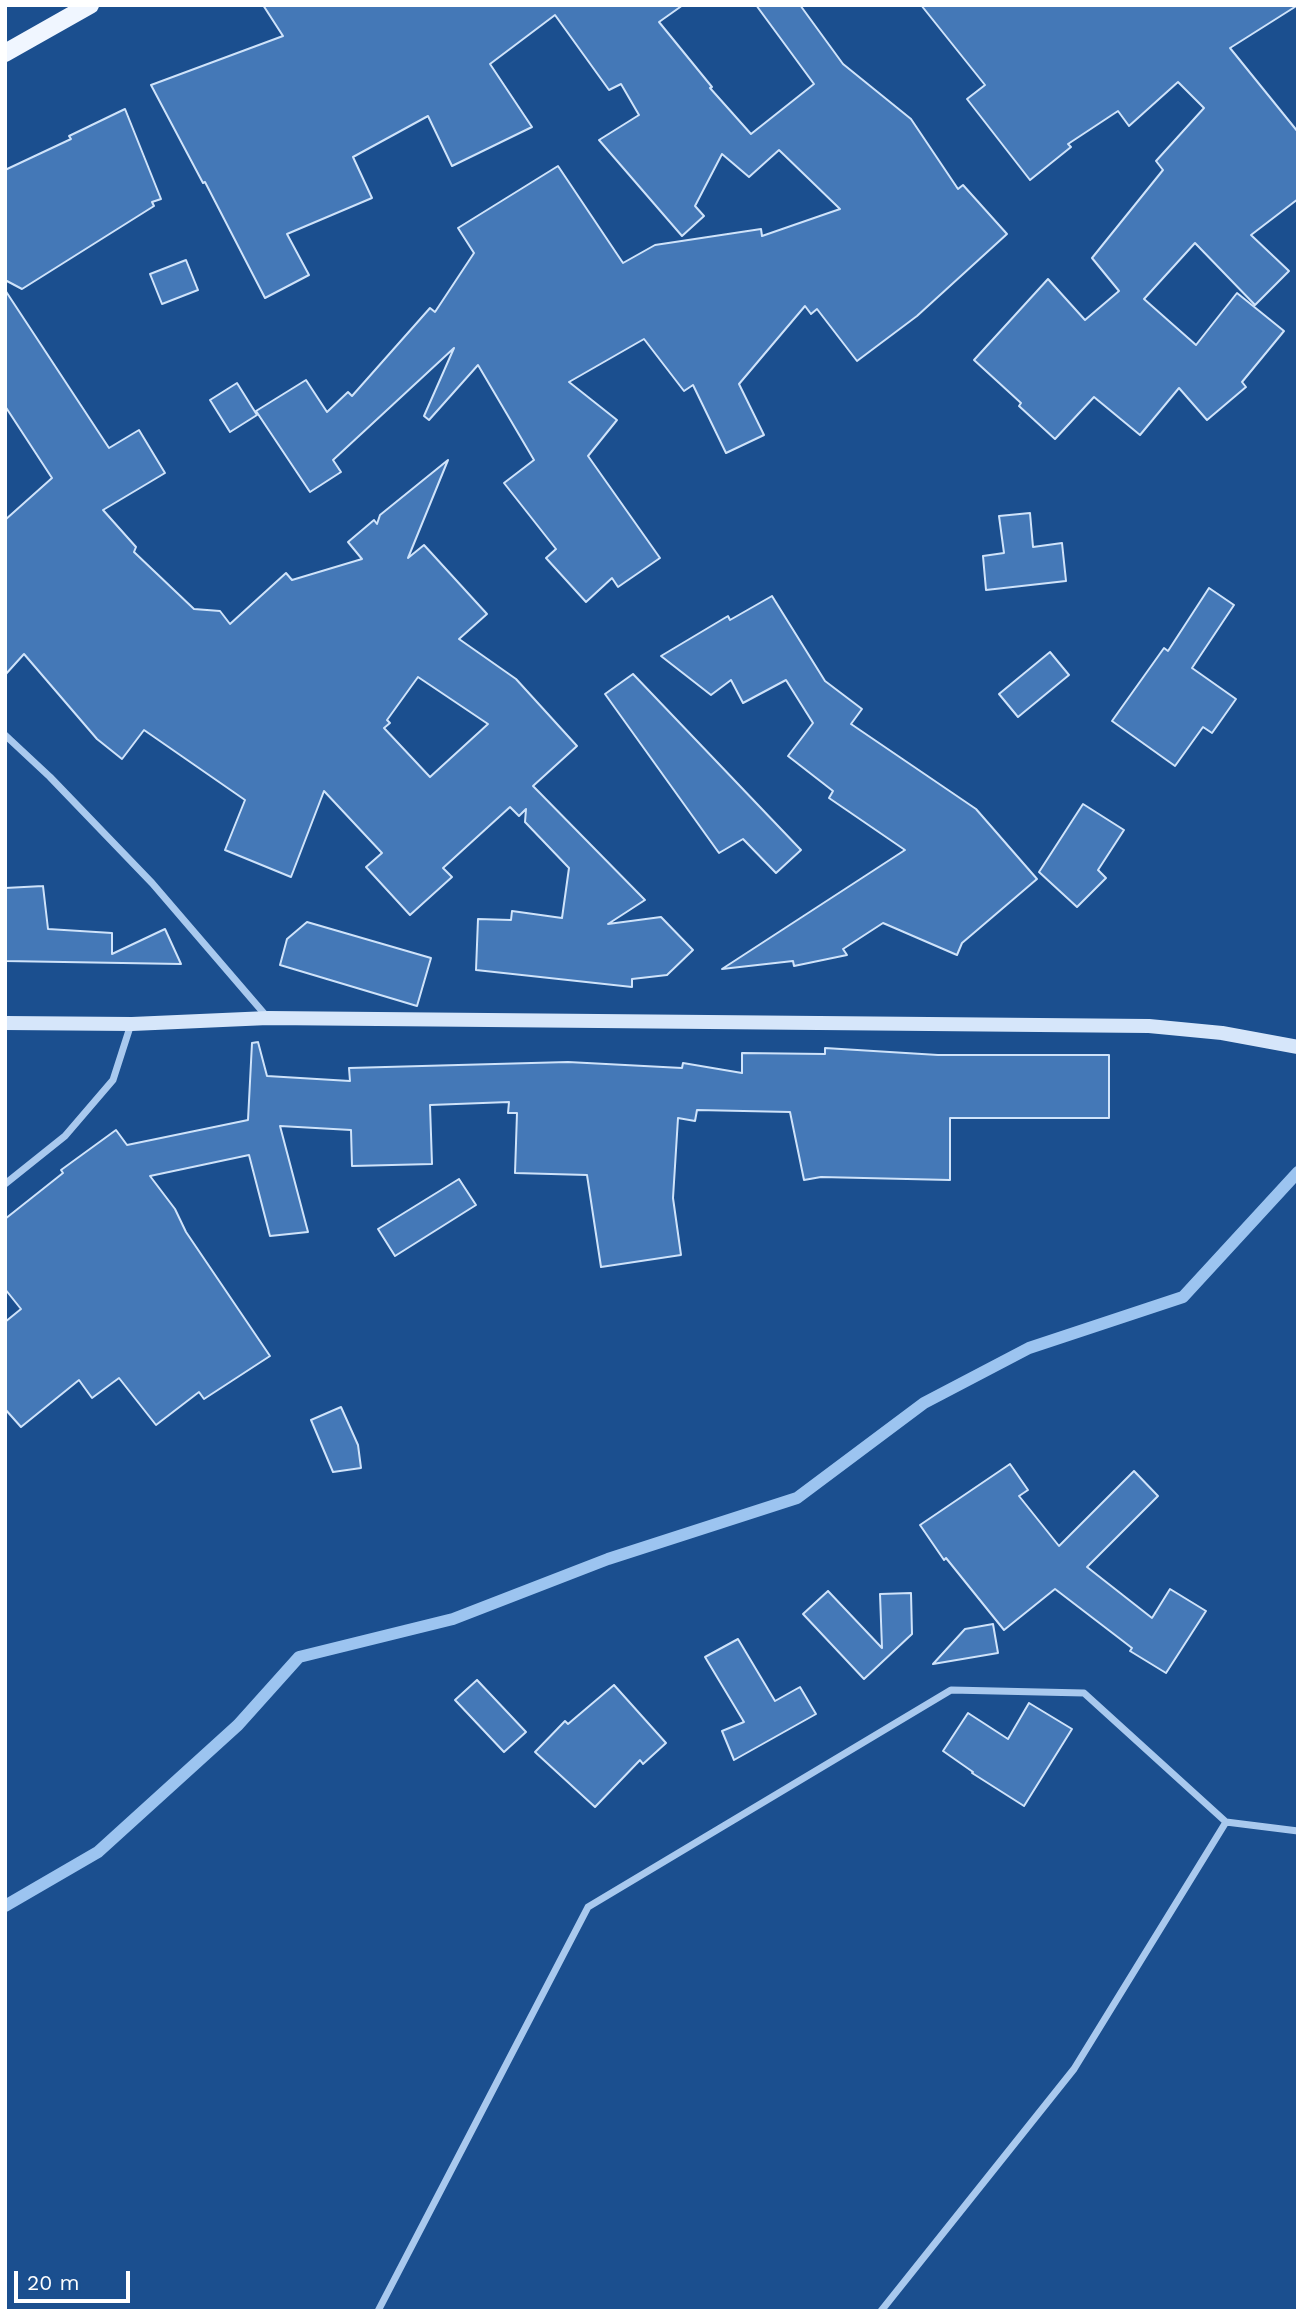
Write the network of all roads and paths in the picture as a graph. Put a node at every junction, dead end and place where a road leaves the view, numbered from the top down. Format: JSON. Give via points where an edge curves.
{"nodes":[{"id":1,"x":90,"y":5,"type":"edge"},
{"id":2,"x":5,"y":53,"type":"edge"},
{"id":3,"x":5,"y":735,"type":"edge"},
{"id":4,"x":268,"y":1018,"type":"junction"},
{"id":5,"x":5,"y":1023,"type":"edge"},
{"id":6,"x":132,"y":1024,"type":"junction"},
{"id":7,"x":1298,"y":1047,"type":"edge"},
{"id":8,"x":5,"y":1184,"type":"edge"},
{"id":9,"x":1226,"y":1822,"type":"junction"},
{"id":10,"x":1298,"y":1830,"type":"edge"},
{"id":11,"x":378,"y":2311,"type":"edge"},
{"id":12,"x":881,"y":2311,"type":"edge"}],
"edges":[{"from":1,"to":2,"type":"main road"},
{"from":3,"to":4,"type":"street","via":[[152,883]]},
{"from":4,"to":6,"type":"main road"},
{"from":4,"to":7,"type":"main road","via":[[1149,1026]]},
{"from":5,"to":6,"type":"main road"},
{"from":6,"to":8,"type":"street","via":[[113,1080],[65,1136]]},
{"from":9,"to":10,"type":"street"},
{"from":9,"to":11,"type":"street","via":[[1084,1693],[951,1690],[588,1908]]},
{"from":9,"to":12,"type":"street","via":[[1074,2069]]}]}
